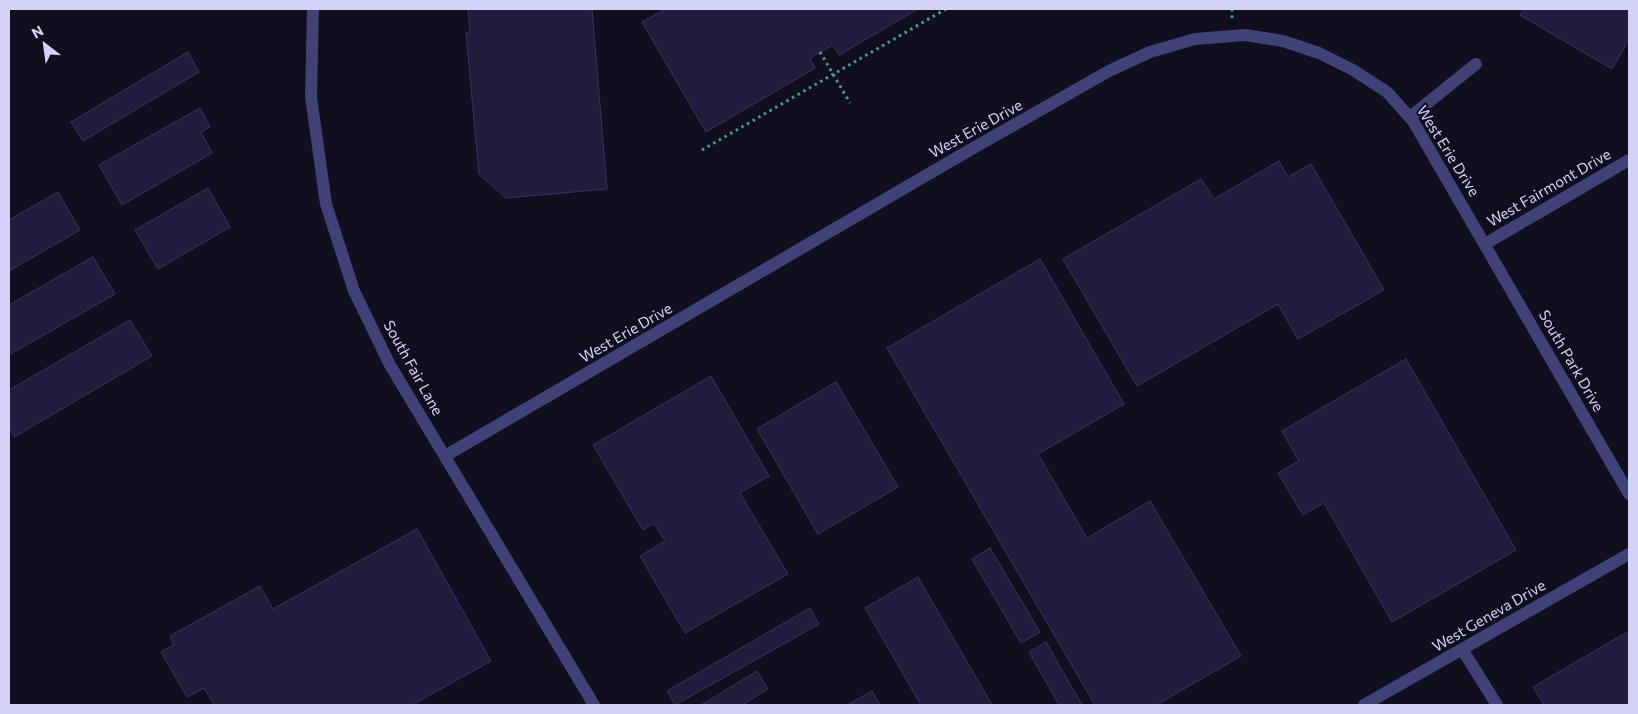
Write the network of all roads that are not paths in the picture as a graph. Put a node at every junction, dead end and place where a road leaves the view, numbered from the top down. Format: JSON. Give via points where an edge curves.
{"nodes":[{"id":1,"x":312,"y":9,"type":"edge"},
{"id":2,"x":1476,"y":64,"type":"dead end"},
{"id":3,"x":1410,"y":118,"type":"junction"},
{"id":4,"x":1629,"y":160,"type":"edge"},
{"id":5,"x":1485,"y":244,"type":"junction"},
{"id":6,"x":445,"y":456,"type":"junction"},
{"id":7,"x":1629,"y":494,"type":"edge"},
{"id":8,"x":1629,"y":554,"type":"edge"},
{"id":9,"x":1462,"y":649,"type":"junction"},
{"id":10,"x":594,"y":705,"type":"edge"},
{"id":11,"x":1364,"y":705,"type":"edge"},
{"id":12,"x":1497,"y":705,"type":"edge"}],
"edges":[{"from":1,"to":6,"type":"street","name":"South Fair Lane","via":[[311,97],[326,204],[354,291],[374,334]]},
{"from":2,"to":3,"type":"street"},
{"from":3,"to":5,"type":"street","name":"West Erie Drive","via":[[1432,150]]},
{"from":3,"to":6,"type":"street","name":"West Erie Drive","via":[[1387,92],[1353,70],[1319,52],[1283,41],[1246,35],[1194,39],[1150,52],[968,151]]},
{"from":4,"to":5,"type":"street","name":"West Fairmont Drive"},
{"from":5,"to":7,"type":"street","name":"South Park Drive"},
{"from":6,"to":10,"type":"street","name":"South Fair Lane"},
{"from":8,"to":9,"type":"street","name":"West Geneva Drive"},
{"from":9,"to":11,"type":"street","name":"West Geneva Drive"},
{"from":9,"to":12,"type":"street"}]}
